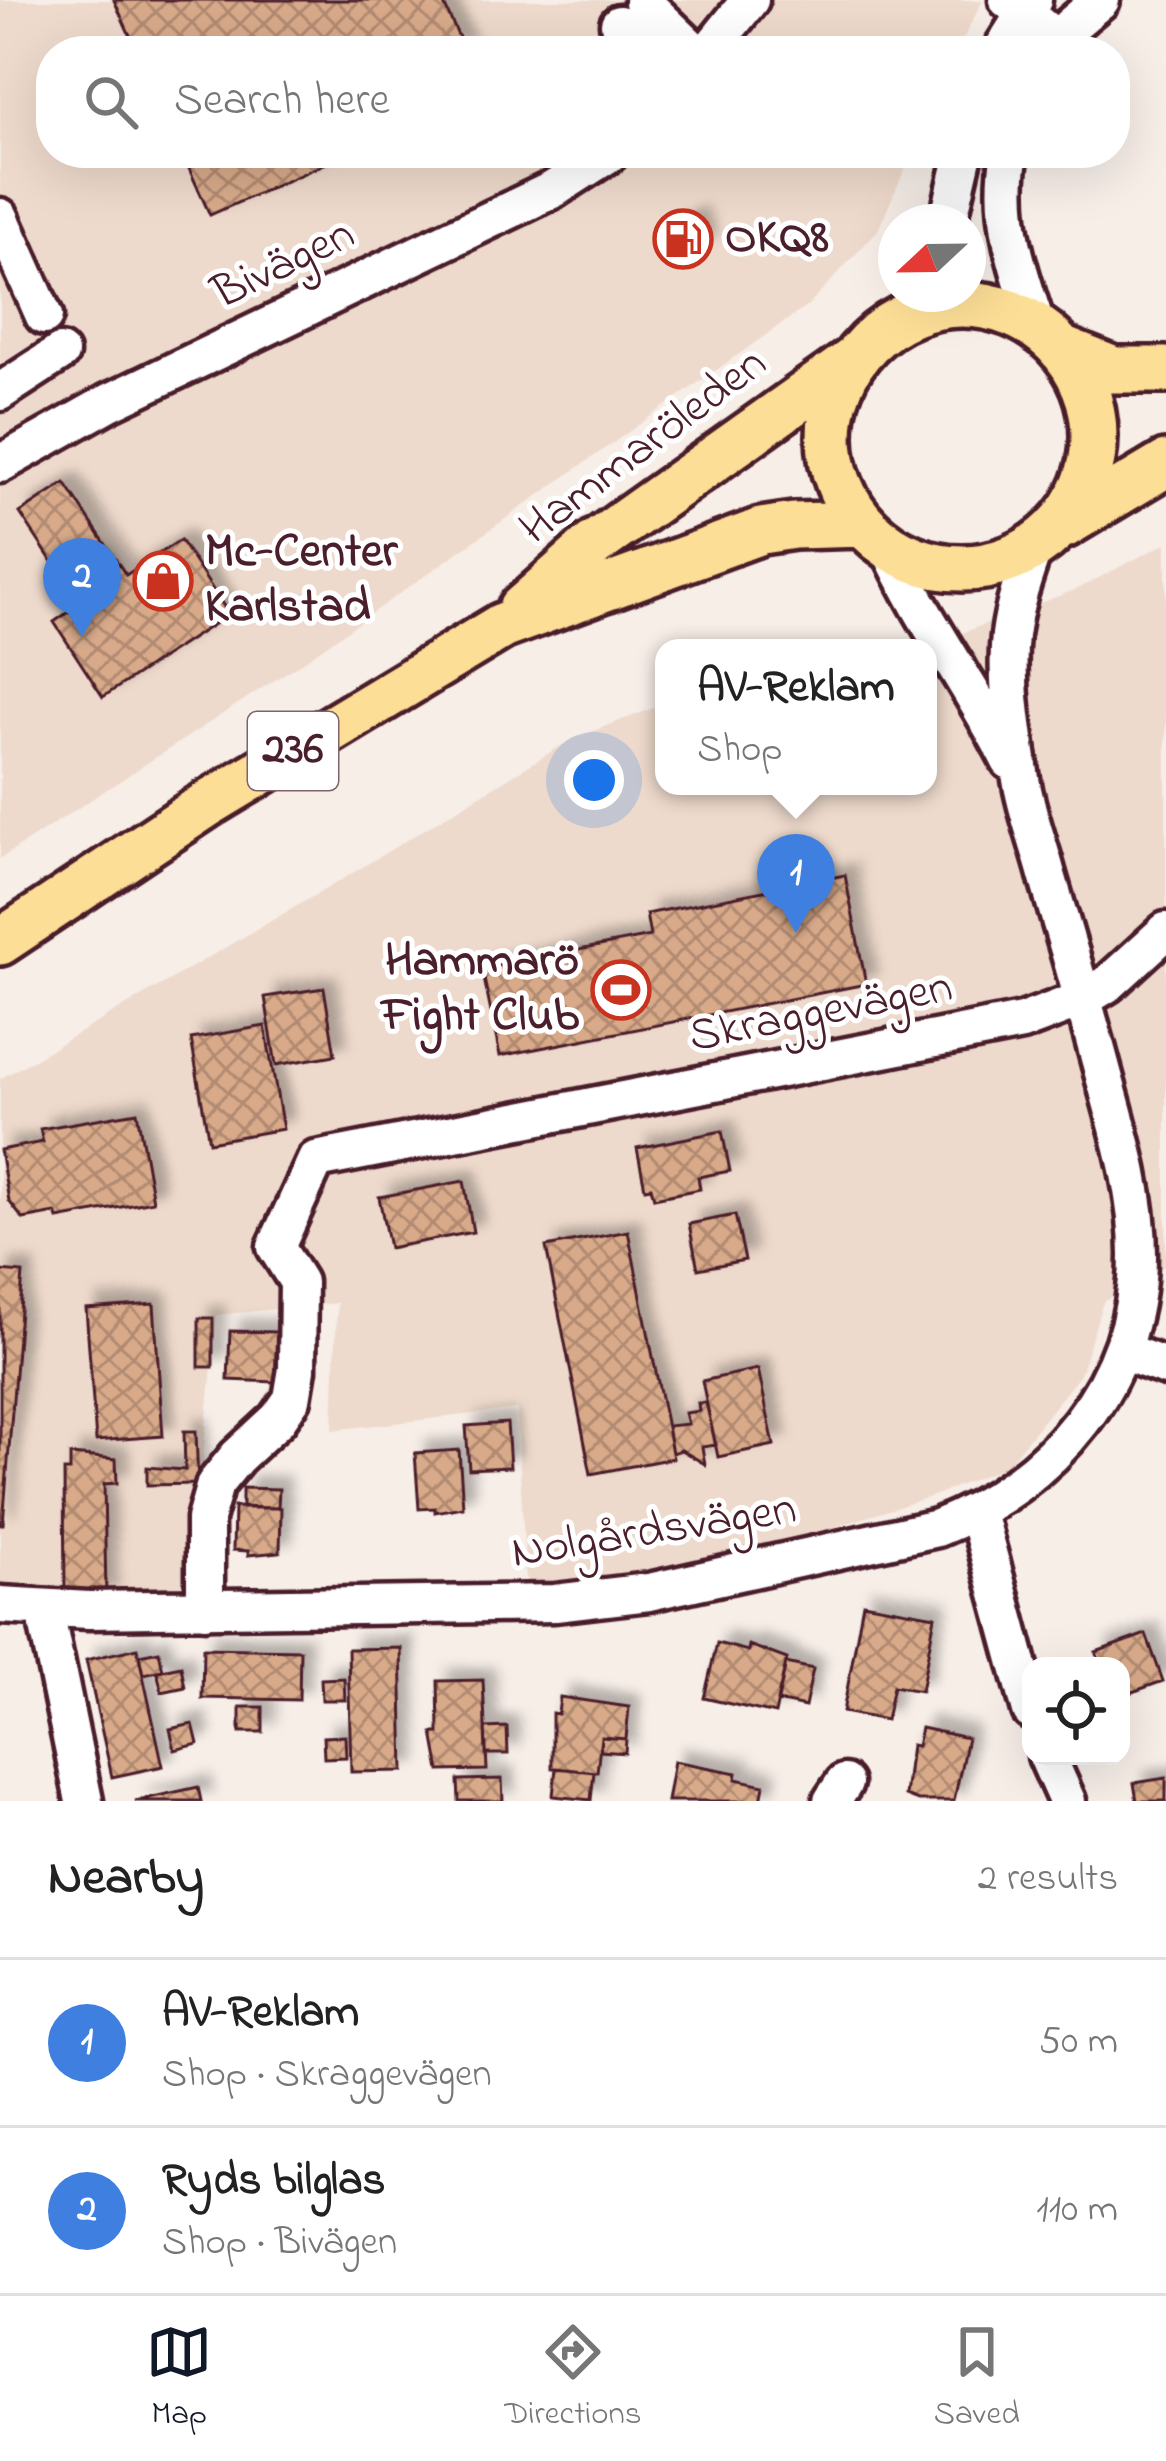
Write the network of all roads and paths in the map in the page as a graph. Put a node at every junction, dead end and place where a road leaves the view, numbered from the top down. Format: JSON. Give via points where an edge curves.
{"nodes":[{"id":1,"x":750,"y":0,"type":"edge"},
{"id":2,"x":1088,"y":3,"type":"edge"},
{"id":3,"x":1021,"y":5,"type":"edge"},
{"id":4,"x":631,"y":13,"type":"edge"},
{"id":5,"x":669,"y":36,"type":"edge"},
{"id":6,"x":721,"y":36,"type":"edge"},
{"id":7,"x":1008,"y":36,"type":"edge"},
{"id":8,"x":1047,"y":36,"type":"edge"},
{"id":9,"x":1063,"y":36,"type":"edge"},
{"id":10,"x":587,"y":168,"type":"edge"},
{"id":11,"x":961,"y":168,"type":"edge"},
{"id":12,"x":1007,"y":168,"type":"edge"},
{"id":13,"x":952,"y":204,"type":"edge"},
{"id":14,"x":0,"y":217,"type":"edge"},
{"id":15,"x":986,"y":307,"type":"edge"},
{"id":16,"x":907,"y":312,"type":"edge"},
{"id":17,"x":44,"y":316,"type":"dead end"},
{"id":18,"x":1049,"y":339,"type":"junction"},
{"id":19,"x":60,"y":352,"type":"dead end"},
{"id":20,"x":855,"y":360,"type":"junction"},
{"id":21,"x":1166,"y":370,"type":"edge"},
{"id":22,"x":0,"y":392,"type":"edge"},
{"id":23,"x":0,"y":464,"type":"edge"},
{"id":24,"x":1166,"y":464,"type":"edge"},
{"id":25,"x":876,"y":535,"type":"junction"},
{"id":26,"x":1045,"y":539,"type":"junction"},
{"id":27,"x":502,"y":626,"type":"junction"},
{"id":28,"x":1021,"y":783,"type":"junction"},
{"id":29,"x":1166,"y":931,"type":"edge"},
{"id":30,"x":0,"y":942,"type":"edge"},
{"id":31,"x":1083,"y":999,"type":"junction"},
{"id":32,"x":1152,"y":1224,"type":"edge"},
{"id":33,"x":1122,"y":1352,"type":"junction"},
{"id":34,"x":1166,"y":1367,"type":"edge"},
{"id":35,"x":977,"y":1513,"type":"junction"},
{"id":36,"x":0,"y":1605,"type":"edge"},
{"id":37,"x":48,"y":1608,"type":"junction"},
{"id":38,"x":205,"y":1610,"type":"junction"},
{"id":39,"x":1022,"y":1679,"type":"edge"},
{"id":40,"x":1051,"y":1765,"type":"edge"},
{"id":41,"x":84,"y":1801,"type":"edge"},
{"id":42,"x":1067,"y":1801,"type":"edge"}],
"edges":[{"from":1,"to":6,"type":"street"},
{"from":2,"to":9,"type":"street"},
{"from":3,"to":7,"type":"street"},
{"from":3,"to":8,"type":"street"},
{"from":4,"to":5,"type":"street"},
{"from":10,"to":23,"type":"street","name":"Bivägen"},
{"from":11,"to":13,"type":"street"},
{"from":12,"to":18,"type":"street","via":[[1018,274]]},
{"from":14,"to":17,"type":"street"},
{"from":15,"to":18,"type":"main road","number":"236"},
{"from":16,"to":20,"type":"main road","number":"236"},
{"from":18,"to":21,"type":"main road","number":"236","via":[[1114,370]]},
{"from":18,"to":26,"type":"main road","via":[[1086,392],[1094,441],[1084,489]]},
{"from":19,"to":22,"type":"street"},
{"from":20,"to":25,"type":"main road","number":"236","via":[[830,434],[851,509]]},
{"from":20,"to":27,"type":"main road","name":"Hammaröleden","number":"236","via":[[593,545]]},
{"from":24,"to":26,"type":"main road","number":"236"},
{"from":25,"to":26,"type":"main road","number":"236","via":[[926,562],[963,568],[1000,562]]},
{"from":25,"to":27,"type":"main road","name":"Hammaröleden","number":"236","via":[[794,526],[761,531]]},
{"from":25,"to":28,"type":"street"},
{"from":26,"to":28,"type":"street","via":[[1015,606],[1010,640]]},
{"from":27,"to":30,"type":"main road","name":"Hammaröleden","number":"236","via":[[206,805]]},
{"from":28,"to":31,"type":"street"},
{"from":29,"to":31,"type":"street","name":"Skraggevägen"},
{"from":31,"to":32,"type":"street"},
{"from":31,"to":38,"type":"street","name":"Skraggevägen","via":[[1022,1022],[316,1160],[276,1247],[298,1282],[292,1399],[214,1484],[205,1520]]},
{"from":32,"to":33,"type":"street"},
{"from":33,"to":34,"type":"street"},
{"from":33,"to":35,"type":"street","name":"Nolgårdsvägen","via":[[1068,1441]]},
{"from":35,"to":38,"type":"street","name":"Nolgårdsvägen","via":[[649,1592],[555,1604]]},
{"from":35,"to":39,"type":"street"},
{"from":36,"to":37,"type":"street","name":"Nolgårdsvägen"},
{"from":37,"to":38,"type":"street","name":"Nolgårdsvägen"},
{"from":37,"to":41,"type":"street"},
{"from":40,"to":42,"type":"street"}]}
